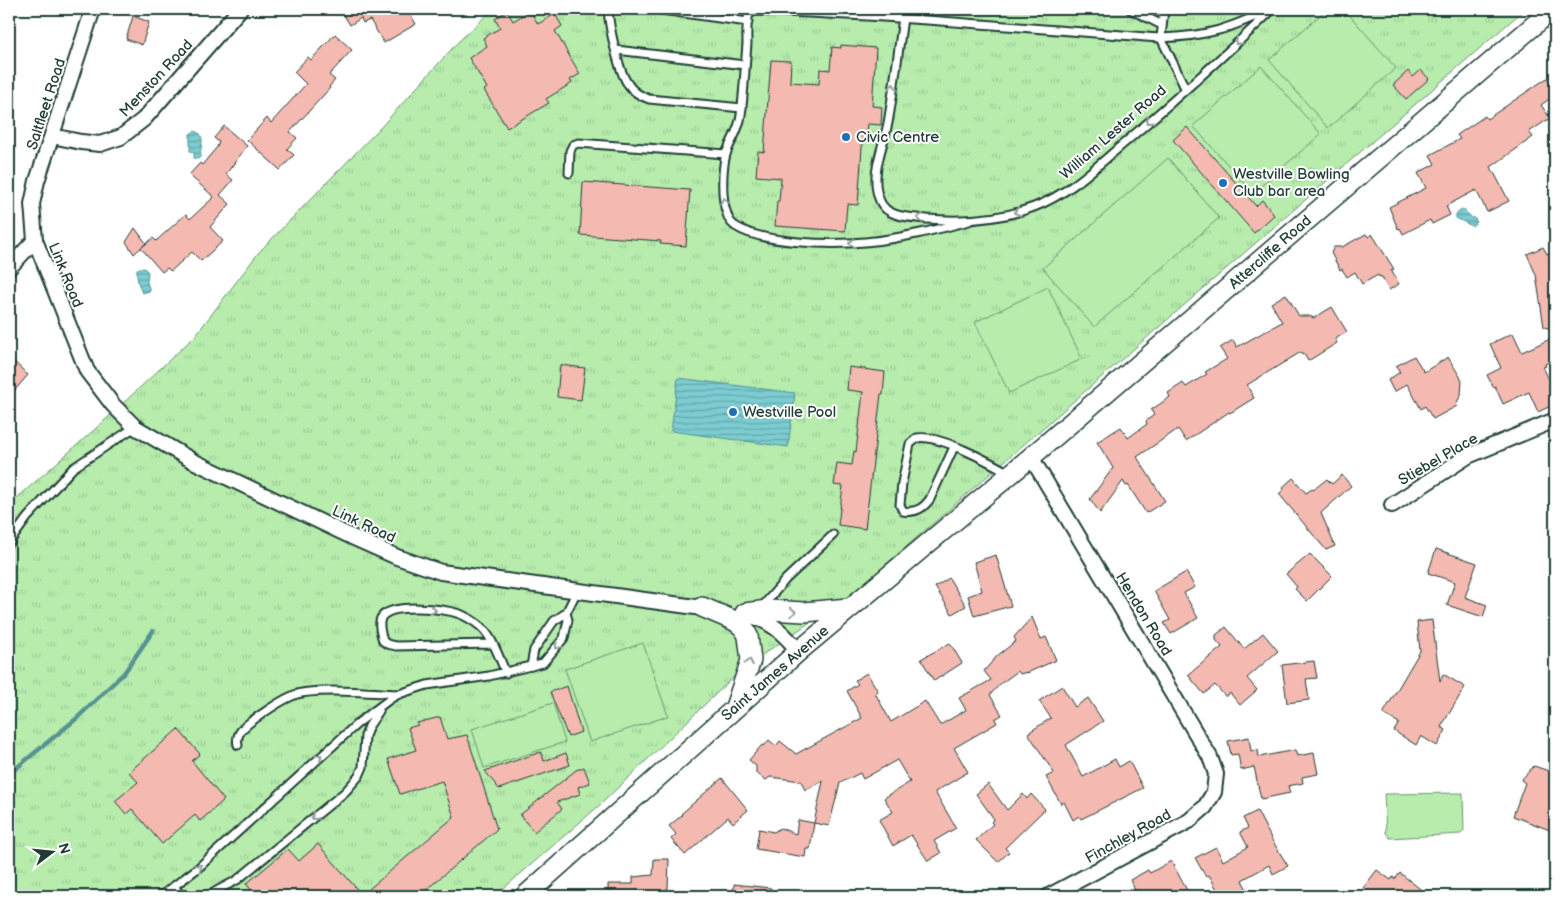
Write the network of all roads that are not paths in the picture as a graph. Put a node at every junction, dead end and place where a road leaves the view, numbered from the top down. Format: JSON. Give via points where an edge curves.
{"nodes":[{"id":1,"x":93,"y":9,"type":"edge"},
{"id":2,"x":240,"y":9,"type":"edge"},
{"id":3,"x":608,"y":9,"type":"edge"},
{"id":4,"x":654,"y":9,"type":"edge"},
{"id":5,"x":732,"y":9,"type":"edge"},
{"id":6,"x":1130,"y":9,"type":"edge"},
{"id":7,"x":1164,"y":9,"type":"edge"},
{"id":8,"x":1272,"y":9,"type":"edge"},
{"id":9,"x":1553,"y":9,"type":"edge"},
{"id":10,"x":903,"y":18,"type":"junction"},
{"id":11,"x":733,"y":19,"type":"junction"},
{"id":12,"x":748,"y":22,"type":"junction"},
{"id":13,"x":1162,"y":25,"type":"junction"},
{"id":14,"x":1546,"y":25,"type":"edge"},
{"id":15,"x":1161,"y":38,"type":"junction"},
{"id":16,"x":616,"y":50,"type":"junction"},
{"id":17,"x":745,"y":65,"type":"junction"},
{"id":18,"x":1185,"y":88,"type":"junction"},
{"id":19,"x":742,"y":108,"type":"junction"},
{"id":20,"x":52,"y":136,"type":"junction"},
{"id":21,"x":726,"y":154,"type":"junction"},
{"id":22,"x":570,"y":172,"type":"dead end"},
{"id":23,"x":969,"y":221,"type":"junction"},
{"id":24,"x":35,"y":240,"type":"junction"},
{"id":25,"x":9,"y":268,"type":"edge"},
{"id":26,"x":1555,"y":420,"type":"edge"},
{"id":27,"x":135,"y":428,"type":"junction"},
{"id":28,"x":954,"y":447,"type":"junction"},
{"id":29,"x":1031,"y":457,"type":"junction"},
{"id":30,"x":1010,"y":474,"type":"junction"},
{"id":31,"x":1392,"y":505,"type":"dead end"},
{"id":32,"x":833,"y":535,"type":"dead end"},
{"id":33,"x":9,"y":543,"type":"edge"},
{"id":34,"x":578,"y":592,"type":"junction"},
{"id":35,"x":702,"y":608,"type":"junction"},
{"id":36,"x":849,"y":608,"type":"junction"},
{"id":37,"x":566,"y":613,"type":"junction"},
{"id":38,"x":751,"y":613,"type":"junction"},
{"id":39,"x":492,"y":644,"type":"junction"},
{"id":40,"x":799,"y":650,"type":"junction"},
{"id":41,"x":531,"y":666,"type":"junction"},
{"id":42,"x":506,"y":673,"type":"junction"},
{"id":43,"x":399,"y":694,"type":"junction"},
{"id":44,"x":382,"y":706,"type":"junction"},
{"id":45,"x":734,"y":708,"type":"junction"},
{"id":46,"x":238,"y":745,"type":"dead end"},
{"id":47,"x":1214,"y":792,"type":"joint"},
{"id":48,"x":174,"y":886,"type":"junction"},
{"id":49,"x":1555,"y":894,"type":"edge"},
{"id":50,"x":161,"y":896,"type":"edge"},
{"id":51,"x":181,"y":896,"type":"edge"},
{"id":52,"x":207,"y":896,"type":"edge"},
{"id":53,"x":525,"y":896,"type":"edge"},
{"id":54,"x":1048,"y":896,"type":"edge"},
{"id":55,"x":1552,"y":896,"type":"edge"}],
"edges":[{"from":1,"to":20,"type":"street","name":"Saltfleet Road"},
{"from":2,"to":20,"type":"street","name":"Menston Road","via":[[144,119],[121,137],[100,144]]},
{"from":3,"to":16,"type":"lane"},
{"from":4,"to":11,"type":"lane"},
{"from":5,"to":11,"type":"lane"},
{"from":6,"to":13,"type":"lane"},
{"from":7,"to":13,"type":"lane"},
{"from":8,"to":15,"type":"lane","name":"William Lester Road","via":[[1207,34]]},
{"from":8,"to":18,"type":"lane","name":"William Lester Road","one_way":true},
{"from":9,"to":14,"type":"main road","name":"Attercliffe Road"},
{"from":10,"to":12,"type":"lane","via":[[755,11],[749,14]]},
{"from":10,"to":15,"type":"lane","name":"William Lester Road"},
{"from":23,"to":10,"type":"lane","name":"William Lester Road","one_way":true,"via":[[903,217],[884,208],[877,193],[877,166],[888,124]]},
{"from":11,"to":12,"type":"lane"},
{"from":12,"to":17,"type":"lane"},
{"from":13,"to":15,"type":"lane"},
{"from":14,"to":29,"type":"main road","name":"Attercliffe Road"},
{"from":15,"to":18,"type":"lane"},
{"from":16,"to":17,"type":"lane"},
{"from":16,"to":19,"type":"lane","via":[[626,82],[641,96]]},
{"from":17,"to":19,"type":"lane"},
{"from":18,"to":23,"type":"lane","name":"William Lester Road","one_way":true,"via":[[1064,192],[1016,213]]},
{"from":19,"to":21,"type":"lane","via":[[739,126]]},
{"from":20,"to":24,"type":"street","name":"Saltfleet Road","via":[[32,204]]},
{"from":21,"to":22,"type":"lane","via":[[578,143],[572,145],[570,151]]},
{"from":23,"to":21,"type":"lane","one_way":true,"via":[[934,231],[866,242],[796,241],[752,233],[736,227],[727,214],[723,192]]},
{"from":24,"to":25,"type":"street"},
{"from":24,"to":27,"type":"street","name":"Link Road","via":[[87,371]]},
{"from":26,"to":31,"type":"street","name":"Stiebel Place","via":[[1468,456]]},
{"from":27,"to":33,"type":"lane","via":[[74,468],[27,518]]},
{"from":27,"to":34,"type":"street","name":"Link Road","via":[[193,461],[397,557],[441,572]]},
{"from":28,"to":28,"type":"lane","via":[[925,506],[903,511],[900,505],[902,483],[913,440],[927,437]]},
{"from":28,"to":30,"type":"lane"},
{"from":29,"to":30,"type":"main road","name":"Saint James Avenue"},
{"from":29,"to":47,"type":"street","name":"Hendon Road","via":[[1210,757],[1216,774]]},
{"from":30,"to":36,"type":"main road","name":"Saint James Avenue"},
{"from":32,"to":38,"type":"lane"},
{"from":34,"to":35,"type":"street","name":"Link Road"},
{"from":34,"to":37,"type":"lane"},
{"from":35,"to":38,"type":"street","name":"Link Road"},
{"from":45,"to":35,"type":"main road","one_way":true,"via":[[751,660],[748,636],[735,621]]},
{"from":38,"to":36,"type":"main road","one_way":true},
{"from":36,"to":40,"type":"main road","name":"Saint James Avenue"},
{"from":37,"to":41,"type":"lane","via":[[554,621],[534,650]]},
{"from":37,"to":41,"type":"lane","one_way":true,"via":[[568,620],[564,638],[543,663]]},
{"from":38,"to":40,"type":"street","name":"Link Road","via":[[783,633]]},
{"from":39,"to":39,"type":"lane","one_way":true,"via":[[387,644],[383,641],[381,618],[403,608],[459,614],[481,627]]},
{"from":39,"to":42,"type":"lane"},
{"from":40,"to":45,"type":"main road","name":"Saint James Avenue"},
{"from":41,"to":42,"type":"lane"},
{"from":42,"to":43,"type":"lane","via":[[427,685]]},
{"from":43,"to":44,"type":"lane"},
{"from":43,"to":46,"type":"lane","via":[[328,692],[292,696],[244,727],[239,734]]},
{"from":48,"to":44,"type":"lane","one_way":true,"via":[[358,723]]},
{"from":44,"to":52,"type":"lane","one_way":true,"via":[[365,736],[363,767],[359,776],[237,880]]},
{"from":45,"to":53,"type":"main road","name":"Saint James Avenue"},
{"from":47,"to":54,"type":"street","name":"Finchley Road","via":[[1205,807],[1189,822]]},
{"from":48,"to":50,"type":"lane"},
{"from":48,"to":51,"type":"lane"},
{"from":49,"to":55,"type":"lane"}]}
